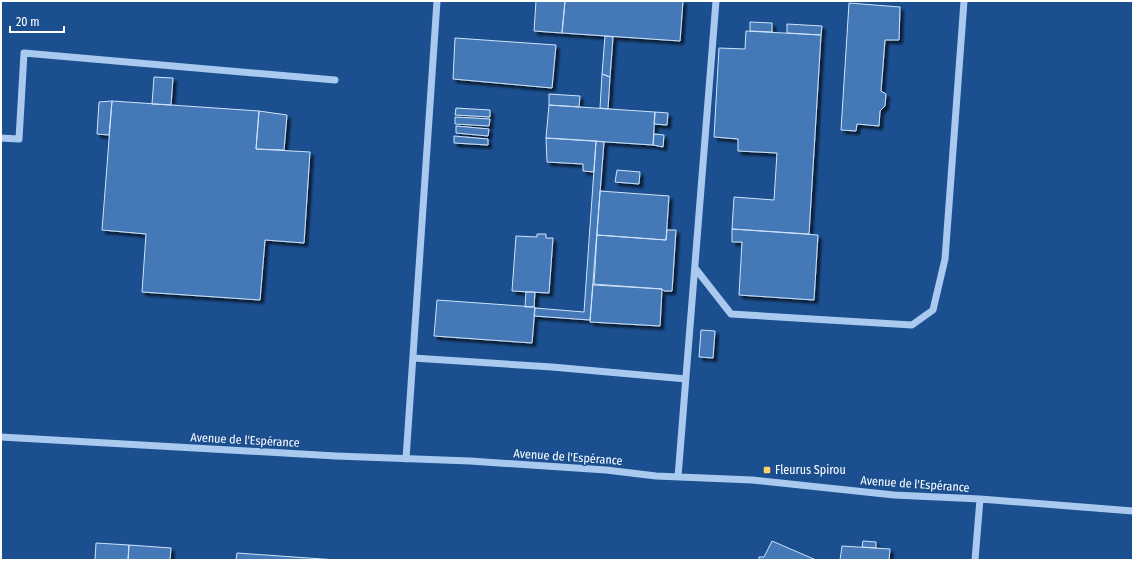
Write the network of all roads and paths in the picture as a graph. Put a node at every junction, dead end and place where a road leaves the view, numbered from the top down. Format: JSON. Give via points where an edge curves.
{"nodes":[{"id":1,"x":437,"y":1,"type":"edge"},
{"id":2,"x":716,"y":1,"type":"edge"},
{"id":3,"x":964,"y":1,"type":"edge"},
{"id":4,"x":335,"y":80,"type":"dead end"},
{"id":5,"x":1,"y":138,"type":"edge"},
{"id":6,"x":695,"y":268,"type":"junction"},
{"id":7,"x":413,"y":358,"type":"junction"},
{"id":8,"x":686,"y":379,"type":"junction"},
{"id":9,"x":1,"y":437,"type":"edge"},
{"id":10,"x":406,"y":459,"type":"junction"},
{"id":11,"x":678,"y":477,"type":"junction"},
{"id":12,"x":980,"y":499,"type":"junction"},
{"id":13,"x":1133,"y":511,"type":"edge"},
{"id":14,"x":975,"y":560,"type":"edge"}],
"edges":[{"from":1,"to":7,"type":"street"},
{"from":2,"to":6,"type":"street"},
{"from":3,"to":6,"type":"street","via":[[945,259],[933,310],[912,325],[731,314]]},
{"from":4,"to":5,"type":"street","via":[[24,53],[19,139]]},
{"from":6,"to":8,"type":"street"},
{"from":7,"to":8,"type":"street"},
{"from":7,"to":10,"type":"street"},
{"from":8,"to":11,"type":"street"},
{"from":9,"to":10,"type":"street","name":"Avenue de l'Espérance"},
{"from":10,"to":11,"type":"street","name":"Avenue de l'Espérance","via":[[470,461]]},
{"from":11,"to":12,"type":"street","name":"Avenue de l'Espérance","via":[[752,480],[894,495]]},
{"from":12,"to":13,"type":"street","name":"Avenue de l'Espérance"},
{"from":12,"to":14,"type":"street"}]}
